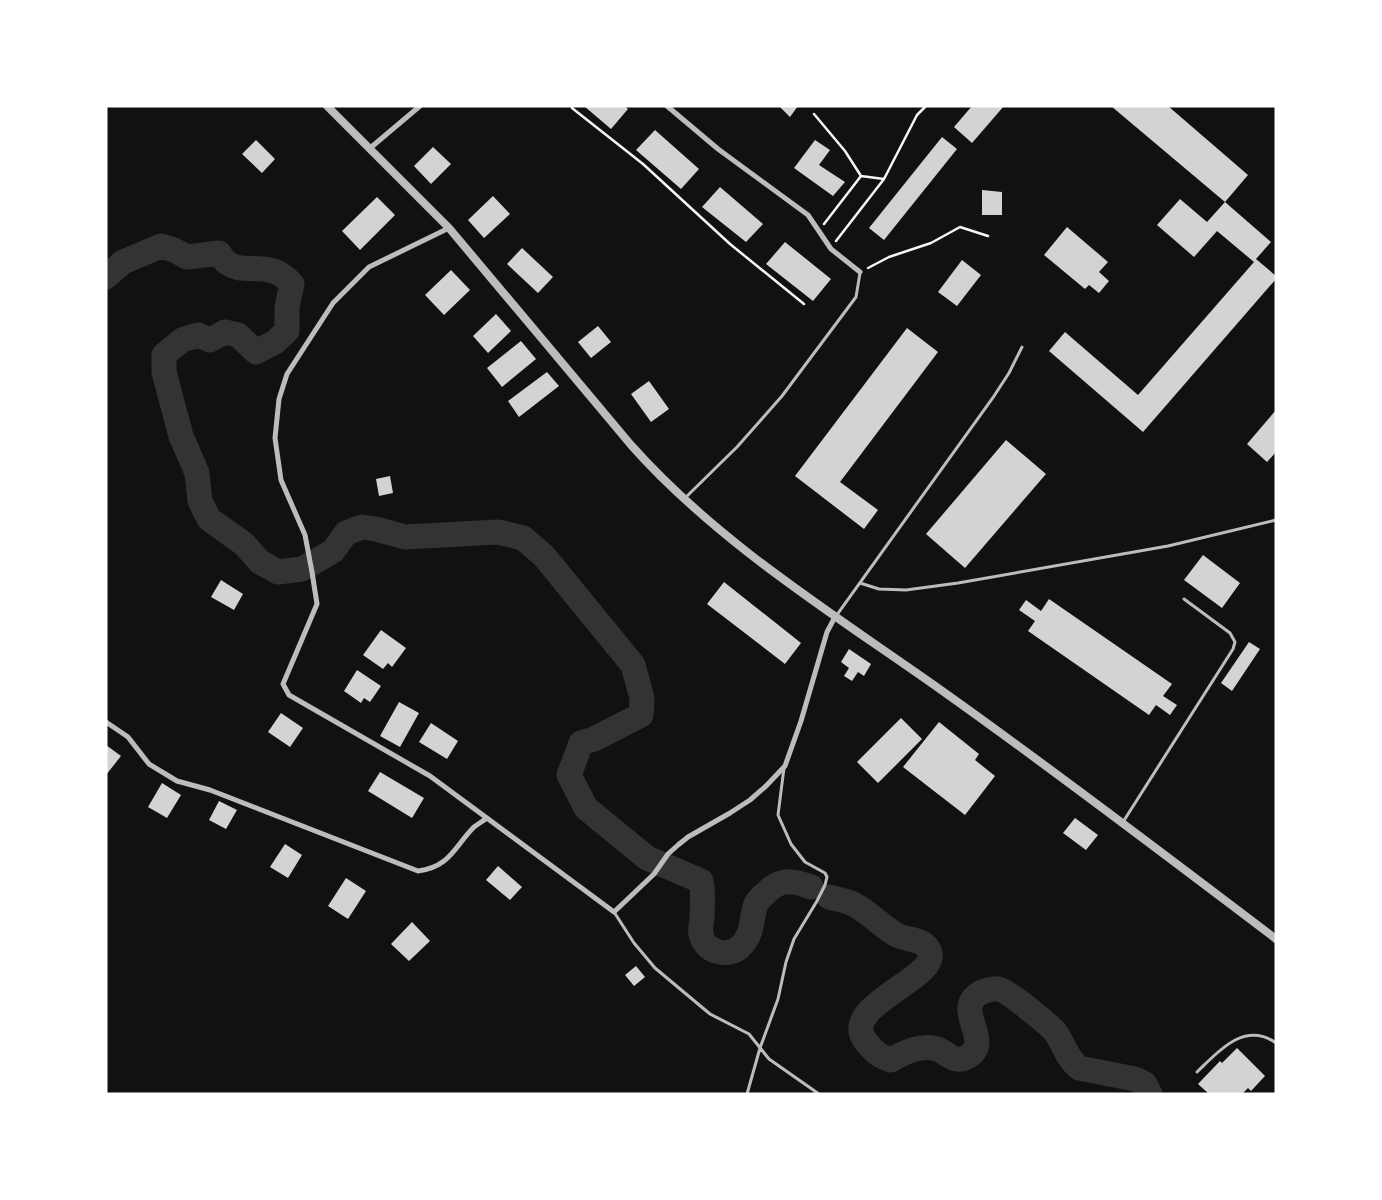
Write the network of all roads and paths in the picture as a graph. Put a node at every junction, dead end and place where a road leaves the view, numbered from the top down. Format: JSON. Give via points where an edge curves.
{"nodes":[{"id":1,"x":328,"y":106,"type":"edge"},
{"id":2,"x":420,"y":106,"type":"edge"},
{"id":3,"x":572,"y":106,"type":"edge"},
{"id":4,"x":667,"y":106,"type":"edge"},
{"id":5,"x":926,"y":106,"type":"edge"},
{"id":6,"x":814,"y":114,"type":"dead end"},
{"id":7,"x":369,"y":149,"type":"junction"},
{"id":8,"x":861,"y":176,"type":"junction"},
{"id":9,"x":884,"y":179,"type":"junction"},
{"id":10,"x":449,"y":228,"type":"junction"},
{"id":11,"x":819,"y":231,"type":"junction"},
{"id":12,"x":988,"y":236,"type":"dead end"},
{"id":13,"x":831,"y":248,"type":"junction"},
{"id":14,"x":860,"y":272,"type":"junction"},
{"id":15,"x":804,"y":304,"type":"dead end"},
{"id":16,"x":1022,"y":347,"type":"dead end"},
{"id":17,"x":684,"y":500,"type":"junction"},
{"id":18,"x":1276,"y":520,"type":"edge"},
{"id":19,"x":860,"y":583,"type":"junction"},
{"id":20,"x":1184,"y":599,"type":"dead end"},
{"id":21,"x":836,"y":616,"type":"junction"},
{"id":22,"x":106,"y":722,"type":"edge"},
{"id":23,"x":785,"y":766,"type":"junction"},
{"id":24,"x":487,"y":818,"type":"junction"},
{"id":25,"x":1122,"y":822,"type":"junction"},
{"id":26,"x":614,"y":912,"type":"junction"},
{"id":27,"x":1276,"y":939,"type":"edge"},
{"id":28,"x":1276,"y":1043,"type":"edge"},
{"id":29,"x":760,"y":1048,"type":"junction"},
{"id":30,"x":1197,"y":1072,"type":"dead end"},
{"id":31,"x":747,"y":1094,"type":"edge"},
{"id":32,"x":819,"y":1094,"type":"edge"}],
"edges":[{"from":1,"to":7,"type":"street"},
{"from":2,"to":7,"type":"street"},
{"from":3,"to":15,"type":"path"},
{"from":4,"to":11,"type":"street","via":[[718,149],[808,215]]},
{"from":5,"to":9,"type":"path","via":[[917,115]]},
{"from":6,"to":8,"type":"path"},
{"from":7,"to":10,"type":"street"},
{"from":8,"to":9,"type":"path"},
{"from":8,"to":11,"type":"path"},
{"from":9,"to":13,"type":"path"},
{"from":10,"to":17,"type":"street","via":[[631,445]]},
{"from":10,"to":24,"type":"street","via":[[369,267],[333,303],[287,374],[275,438],[281,480],[305,535],[317,604],[283,684],[289,695],[430,776]]},
{"from":11,"to":13,"type":"street"},
{"from":12,"to":14,"type":"path","via":[[960,227],[931,243],[889,257]]},
{"from":13,"to":14,"type":"street"},
{"from":14,"to":17,"type":"lane","via":[[856,297],[782,396]]},
{"from":16,"to":19,"type":"lane","via":[[994,396]]},
{"from":17,"to":21,"type":"street"},
{"from":18,"to":19,"type":"lane","via":[[1168,546],[958,583],[906,590],[879,589]]},
{"from":19,"to":21,"type":"lane"},
{"from":20,"to":25,"type":"lane","via":[[1230,633],[1235,642]]},
{"from":21,"to":23,"type":"street","via":[[826,632]]},
{"from":21,"to":25,"type":"street"},
{"from":22,"to":24,"type":"street","via":[[128,738],[149,764],[177,781],[210,790],[418,871],[432,869],[452,854],[474,827]]},
{"from":23,"to":26,"type":"street","via":[[750,800],[688,837],[668,854],[654,874]]},
{"from":23,"to":29,"type":"lane","via":[[778,815],[805,862],[827,877],[794,940],[778,1000]]},
{"from":24,"to":26,"type":"street"},
{"from":25,"to":27,"type":"street"},
{"from":26,"to":29,"type":"lane","via":[[655,968],[710,1014],[749,1034]]},
{"from":28,"to":30,"type":"lane","via":[[1262,1036],[1239,1038],[1230,1042]]},
{"from":29,"to":31,"type":"lane"},
{"from":29,"to":32,"type":"lane","via":[[769,1059]]}]}
